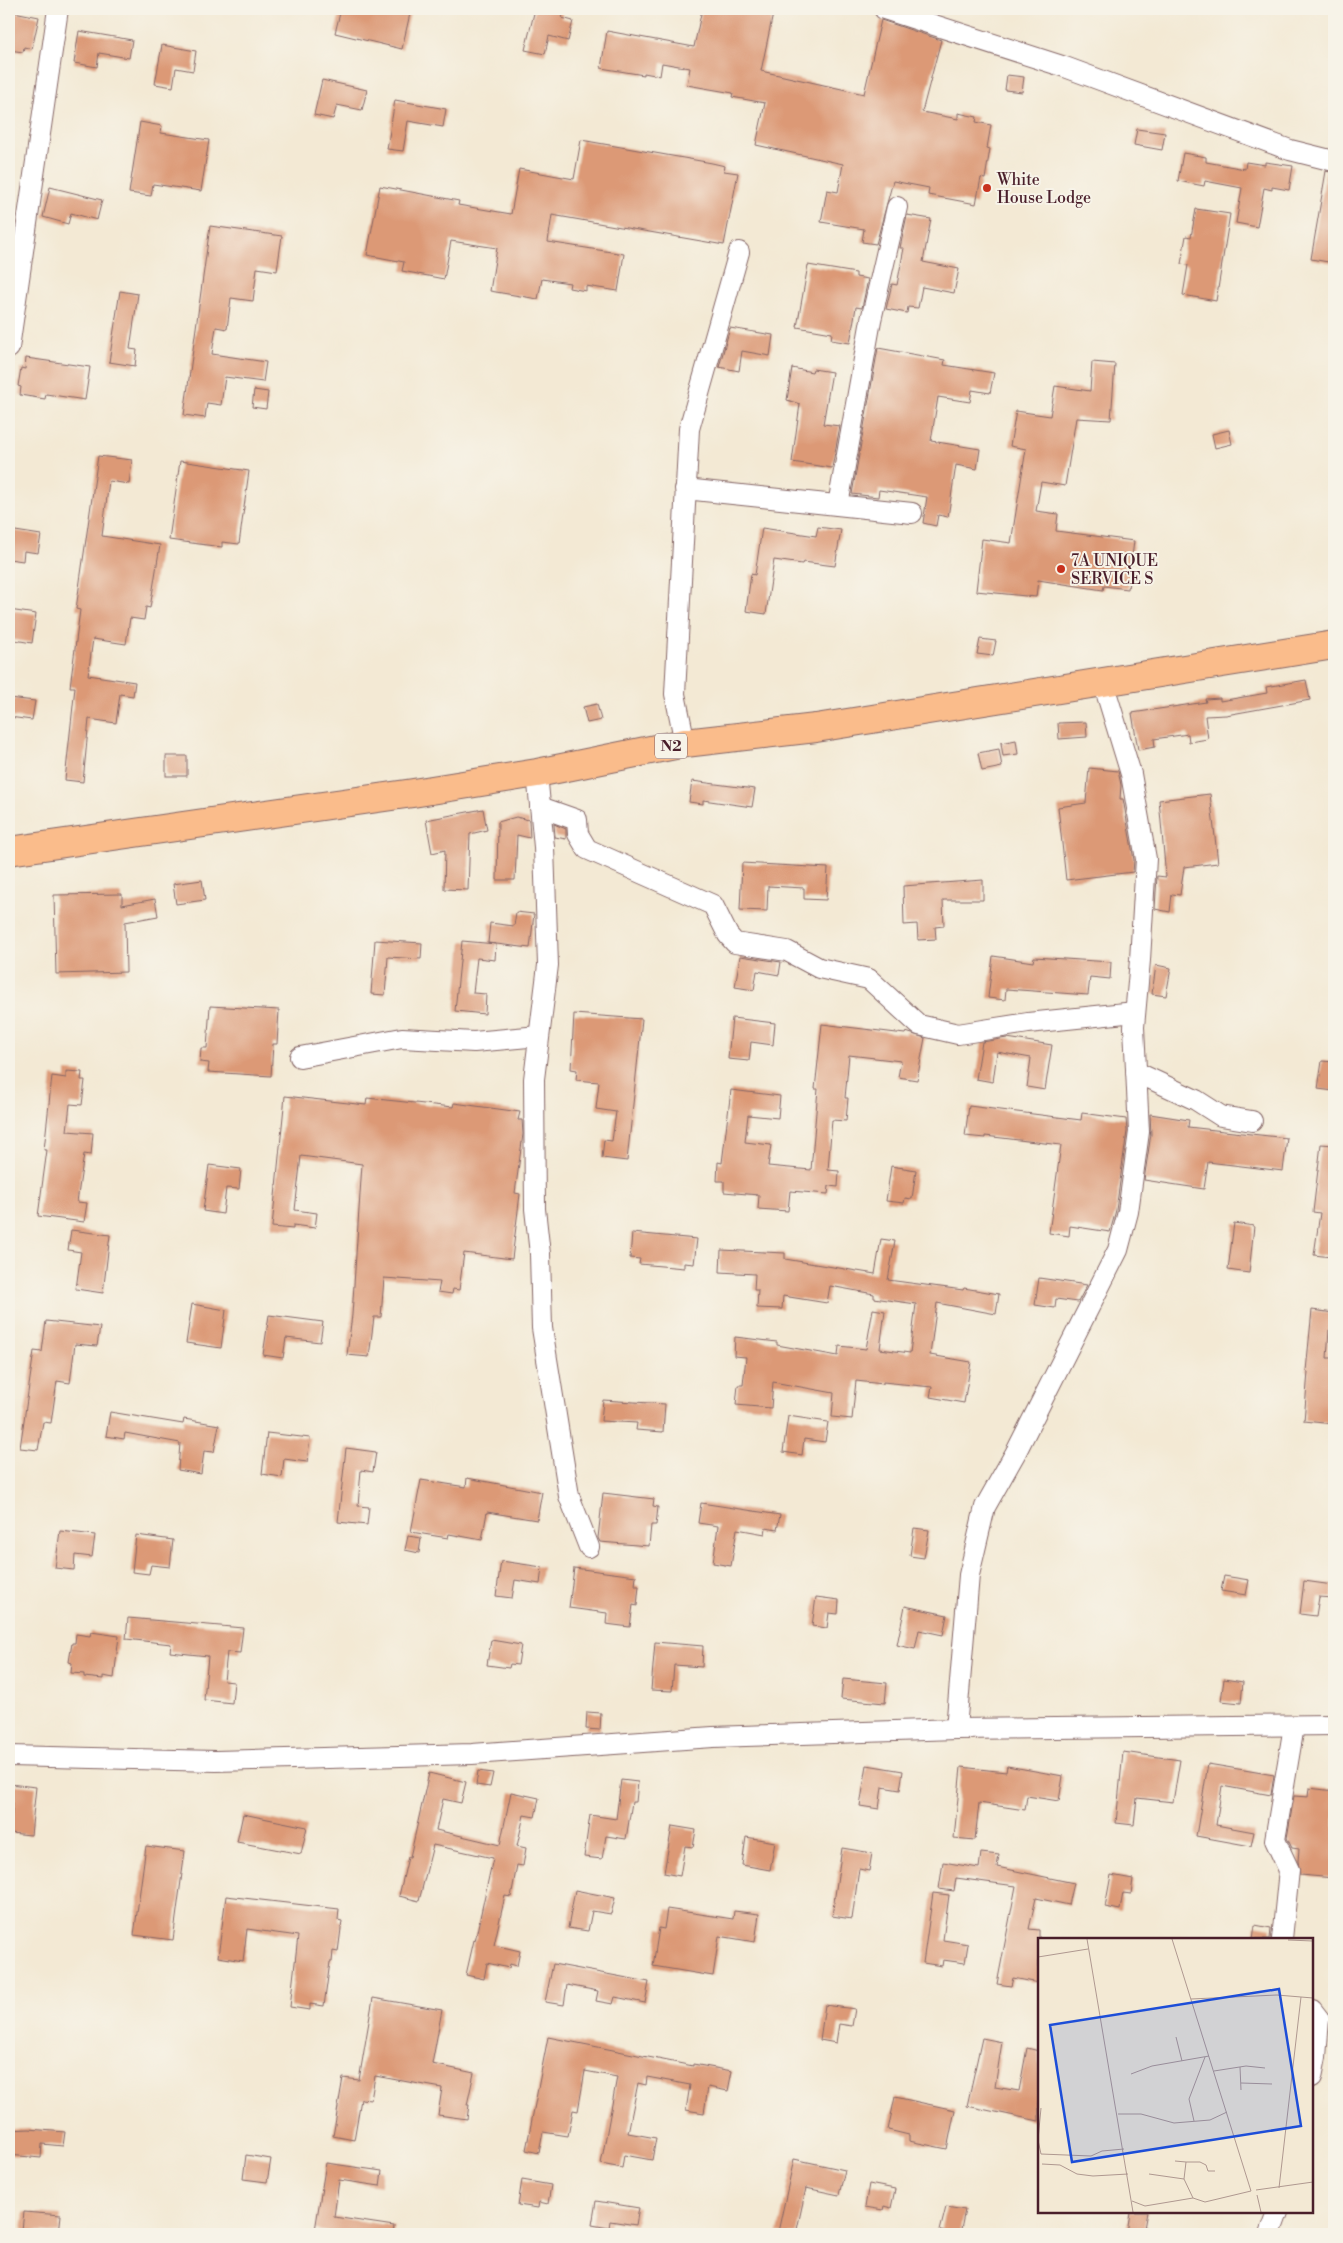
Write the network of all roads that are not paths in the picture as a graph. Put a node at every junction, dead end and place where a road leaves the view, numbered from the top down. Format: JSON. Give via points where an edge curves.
{"nodes":[{"id":1,"x":58,"y":9,"type":"edge"},
{"id":2,"x":884,"y":9,"type":"edge"},
{"id":3,"x":1334,"y":161,"type":"edge"},
{"id":4,"x":897,"y":207,"type":"dead end"},
{"id":5,"x":739,"y":252,"type":"dead end"},
{"id":6,"x":9,"y":348,"type":"edge"},
{"id":7,"x":685,"y":489,"type":"junction"},
{"id":8,"x":838,"y":505,"type":"junction"},
{"id":9,"x":912,"y":513,"type":"dead end"},
{"id":10,"x":1334,"y":645,"type":"edge"},
{"id":11,"x":1103,"y":682,"type":"junction"},
{"id":12,"x":686,"y":744,"type":"junction"},
{"id":13,"x":537,"y":773,"type":"junction"},
{"id":14,"x":540,"y":807,"type":"junction"},
{"id":15,"x":9,"y":851,"type":"edge"},
{"id":16,"x":1135,"y":1012,"type":"junction"},
{"id":17,"x":539,"y":1036,"type":"junction"},
{"id":18,"x":300,"y":1057,"type":"dead end"},
{"id":19,"x":1136,"y":1072,"type":"junction"},
{"id":20,"x":1252,"y":1120,"type":"dead end"},
{"id":21,"x":589,"y":1547,"type":"dead end"},
{"id":22,"x":1334,"y":1725,"type":"edge"},
{"id":23,"x":1294,"y":1726,"type":"junction"},
{"id":24,"x":956,"y":1729,"type":"junction"},
{"id":25,"x":9,"y":1756,"type":"edge"},
{"id":26,"x":1282,"y":1938,"type":"edge"},
{"id":27,"x":1313,"y":2011,"type":"edge"},
{"id":28,"x":1313,"y":2072,"type":"edge"},
{"id":29,"x":1278,"y":2213,"type":"edge"},
{"id":30,"x":1270,"y":2234,"type":"edge"}],
"edges":[{"from":1,"to":6,"type":"street"},
{"from":2,"to":3,"type":"street","via":[[1065,67],[1290,150]]},
{"from":4,"to":8,"type":"street","via":[[871,320]]},
{"from":5,"to":7,"type":"street","via":[[689,429]]},
{"from":7,"to":8,"type":"street"},
{"from":7,"to":12,"type":"street","via":[[675,694]]},
{"from":8,"to":9,"type":"street"},
{"from":10,"to":11,"type":"highway","number":"N2"},
{"from":11,"to":12,"type":"highway","number":"N2","via":[[816,728]]},
{"from":11,"to":16,"type":"street","via":[[1131,774],[1146,859]]},
{"from":12,"to":13,"type":"highway","number":"N2"},
{"from":13,"to":14,"type":"street"},
{"from":13,"to":15,"type":"highway","number":"N2"},
{"from":14,"to":16,"type":"street","via":[[577,820],[578,834],[587,849],[713,905],[735,943],[787,951],[819,968],[869,979],[919,1025],[958,1034]]},
{"from":14,"to":17,"type":"street","via":[[548,965]]},
{"from":16,"to":19,"type":"street"},
{"from":17,"to":18,"type":"street","via":[[474,1042],[402,1038]]},
{"from":17,"to":21,"type":"street","via":[[534,1079],[535,1209],[542,1328],[569,1496]]},
{"from":19,"to":20,"type":"street","via":[[1196,1100],[1221,1116]]},
{"from":19,"to":24,"type":"street","via":[[1139,1132],[1128,1212],[1118,1250],[1016,1452],[984,1507],[969,1575]]},
{"from":22,"to":23,"type":"street"},
{"from":23,"to":24,"type":"street"},
{"from":23,"to":26,"type":"street","via":[[1275,1840],[1290,1870]]},
{"from":24,"to":25,"type":"street","via":[[713,1737],[472,1754],[216,1761]]},
{"from":27,"to":28,"type":"street","via":[[1319,2019]]},
{"from":29,"to":30,"type":"street"}]}
